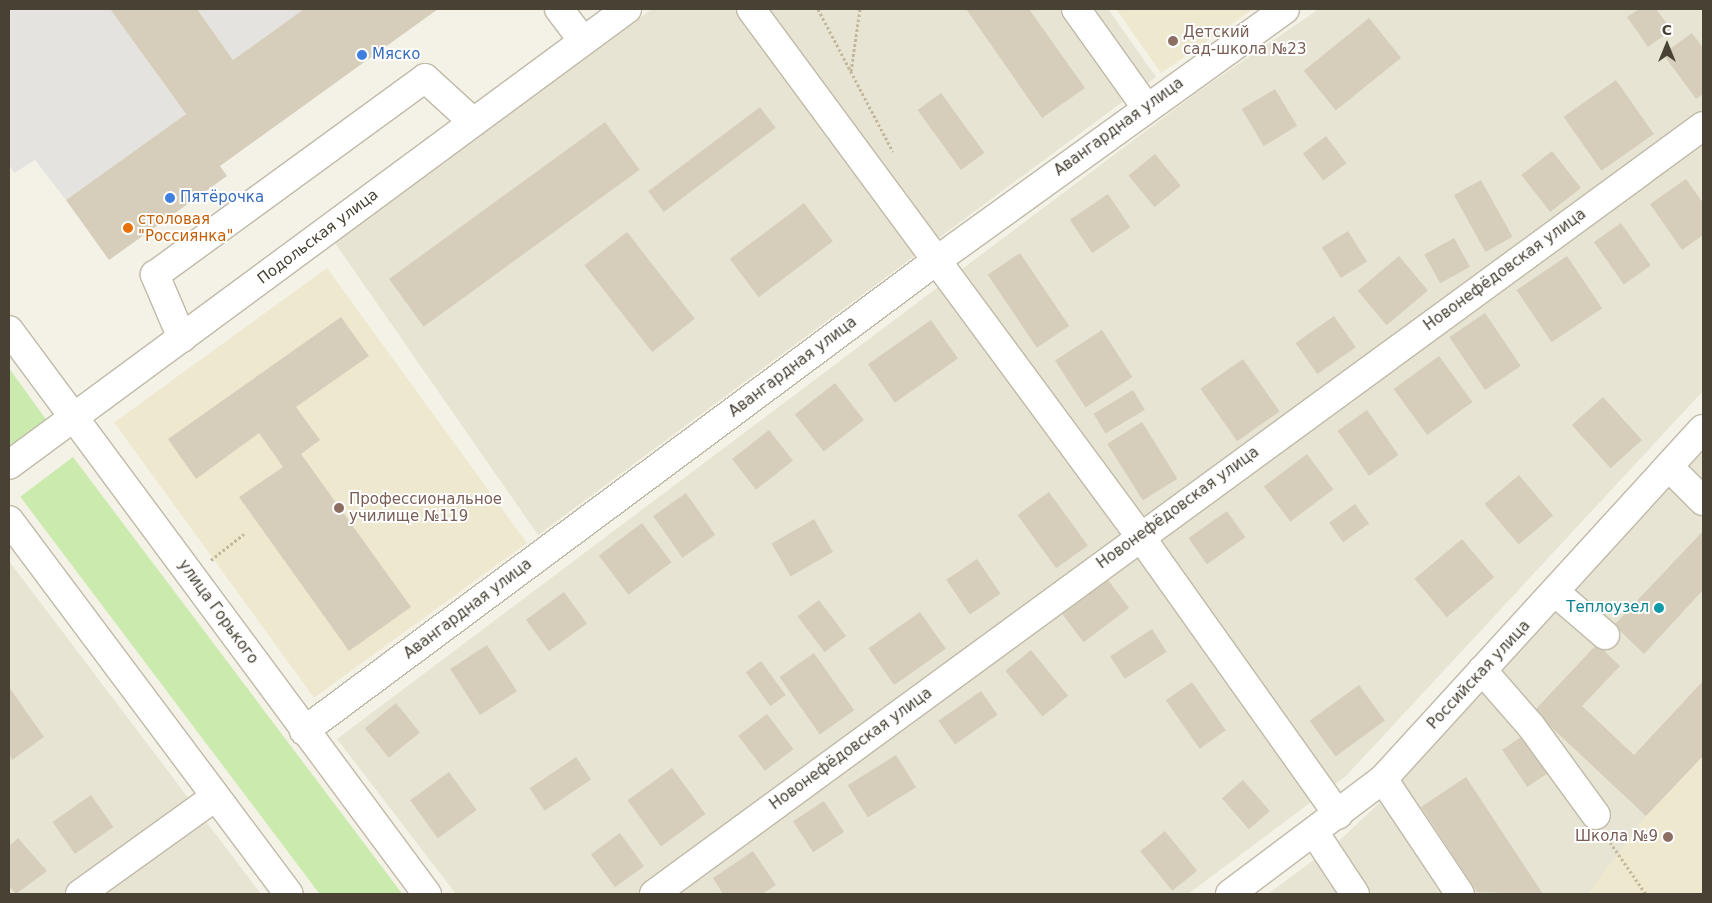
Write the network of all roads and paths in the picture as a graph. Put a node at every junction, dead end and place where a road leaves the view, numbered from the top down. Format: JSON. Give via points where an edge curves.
{"nodes":[{"id":1,"x":559,"y":9,"type":"edge"},
{"id":2,"x":627,"y":9,"type":"edge"},
{"id":3,"x":752,"y":9,"type":"edge"},
{"id":4,"x":818,"y":9,"type":"edge"},
{"id":5,"x":860,"y":9,"type":"edge"},
{"id":6,"x":1076,"y":9,"type":"edge"},
{"id":7,"x":1285,"y":9,"type":"edge"},
{"id":8,"x":583,"y":42,"type":"junction"},
{"id":9,"x":851,"y":72,"type":"junction"},
{"id":10,"x":1146,"y":106,"type":"junction"},
{"id":11,"x":473,"y":122,"type":"junction"},
{"id":12,"x":1703,"y":126,"type":"edge"},
{"id":13,"x":896,"y":158,"type":"dead end"},
{"id":14,"x":936,"y":261,"type":"junction"},
{"id":15,"x":9,"y":330,"type":"edge"},
{"id":16,"x":182,"y":338,"type":"junction"},
{"id":17,"x":74,"y":417,"type":"junction"},
{"id":18,"x":1703,"y":429,"type":"edge"},
{"id":19,"x":9,"y":466,"type":"edge"},
{"id":20,"x":1669,"y":467,"type":"junction"},
{"id":21,"x":1703,"y":501,"type":"edge"},
{"id":22,"x":9,"y":520,"type":"edge"},
{"id":23,"x":244,"y":534,"type":"dead end"},
{"id":24,"x":1140,"y":536,"type":"junction"},
{"id":25,"x":192,"y":576,"type":"junction"},
{"id":26,"x":1555,"y":592,"type":"junction"},
{"id":27,"x":1605,"y":635,"type":"dead end"},
{"id":28,"x":1482,"y":670,"type":"junction"},
{"id":29,"x":304,"y":730,"type":"junction"},
{"id":30,"x":1383,"y":779,"type":"junction"},
{"id":31,"x":215,"y":797,"type":"junction"},
{"id":32,"x":1338,"y":814,"type":"junction"},
{"id":33,"x":1596,"y":815,"type":"joint"},
{"id":34,"x":1314,"y":832,"type":"junction"},
{"id":35,"x":80,"y":894,"type":"edge"},
{"id":36,"x":289,"y":894,"type":"edge"},
{"id":37,"x":426,"y":894,"type":"edge"},
{"id":38,"x":654,"y":894,"type":"edge"},
{"id":39,"x":1230,"y":894,"type":"edge"},
{"id":40,"x":1355,"y":894,"type":"edge"},
{"id":41,"x":1460,"y":894,"type":"edge"},
{"id":42,"x":1646,"y":894,"type":"edge"}],
"edges":[{"from":1,"to":8,"type":"street"},
{"from":2,"to":8,"type":"street","name":"Подольская улица"},
{"from":3,"to":14,"type":"street"},
{"from":4,"to":9,"type":"path"},
{"from":5,"to":9,"type":"path"},
{"from":6,"to":10,"type":"street"},
{"from":7,"to":10,"type":"street","name":"Авангардная улица"},
{"from":8,"to":11,"type":"street","name":"Подольская улица"},
{"from":9,"to":13,"type":"path"},
{"from":10,"to":14,"type":"street","name":"Авангардная улица"},
{"from":11,"to":16,"type":"street","name":"Подольская улица"},
{"from":11,"to":16,"type":"street","via":[[425,78],[163,269],[156,275]]},
{"from":12,"to":24,"type":"street","name":"Новонефёдовская улица"},
{"from":14,"to":24,"type":"street"},
{"from":14,"to":29,"type":"street","name":"Авангардная улица"},
{"from":15,"to":17,"type":"street","name":"улица Горького"},
{"from":16,"to":17,"type":"street","name":"Подольская улица"},
{"from":17,"to":19,"type":"street","name":"Подольская улица"},
{"from":17,"to":25,"type":"street","name":"улица Горького"},
{"from":18,"to":20,"type":"street","name":"Российская улица"},
{"from":20,"to":21,"type":"street"},
{"from":20,"to":26,"type":"street","name":"Российская улица"},
{"from":22,"to":31,"type":"street"},
{"from":23,"to":25,"type":"path"},
{"from":24,"to":32,"type":"street"},
{"from":24,"to":38,"type":"street","name":"Новонефёдовская улица"},
{"from":25,"to":29,"type":"street","name":"улица Горького"},
{"from":26,"to":27,"type":"street"},
{"from":26,"to":28,"type":"street","name":"Российская улица"},
{"from":28,"to":30,"type":"street","name":"Российская улица"},
{"from":28,"to":33,"type":"street","via":[[1531,726]]},
{"from":29,"to":37,"type":"street","name":"улица Горького"},
{"from":30,"to":32,"type":"street","name":"Российская улица"},
{"from":30,"to":41,"type":"street"},
{"from":31,"to":35,"type":"street"},
{"from":31,"to":36,"type":"street"},
{"from":32,"to":34,"type":"street","name":"Российская улица"},
{"from":33,"to":42,"type":"path","via":[[1617,858]]},
{"from":34,"to":39,"type":"street","name":"Российская улица"},
{"from":34,"to":40,"type":"street"}]}
